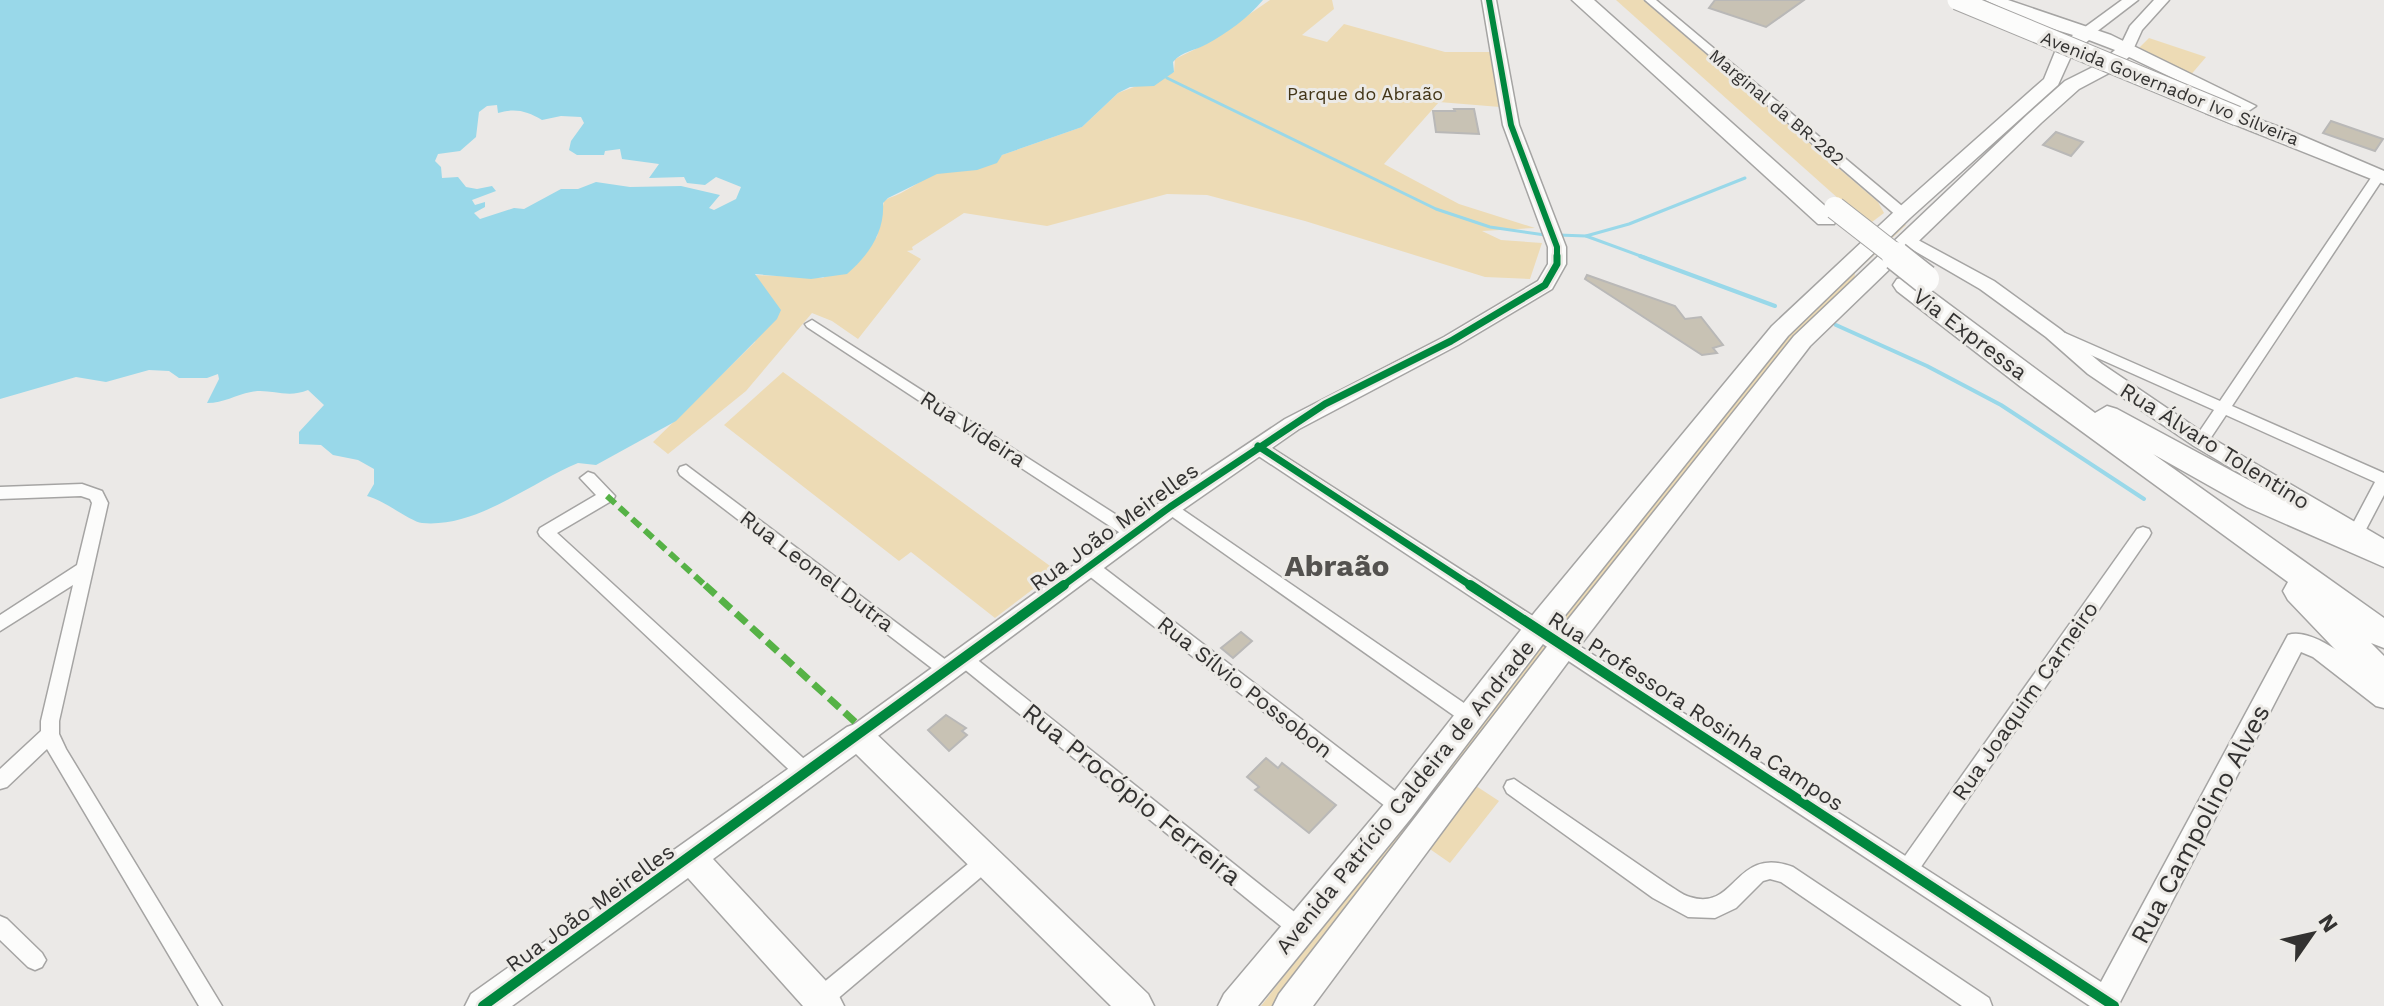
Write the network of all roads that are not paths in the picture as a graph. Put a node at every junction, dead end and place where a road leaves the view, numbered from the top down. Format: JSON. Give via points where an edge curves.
{"nodes":[{"id":1,"x":1582,"y":0,"type":"edge"},
{"id":2,"x":1602,"y":0,"type":"edge"},
{"id":3,"x":1650,"y":0,"type":"edge"},
{"id":4,"x":1949,"y":0,"type":"edge"},
{"id":5,"x":1957,"y":0,"type":"edge"},
{"id":6,"x":1976,"y":0,"type":"edge"},
{"id":7,"x":1993,"y":0,"type":"edge"},
{"id":8,"x":2131,"y":0,"type":"edge"},
{"id":9,"x":2162,"y":0,"type":"edge"},
{"id":10,"x":1490,"y":1,"type":"edge"},
{"id":11,"x":2086,"y":33,"type":"junction"},
{"id":12,"x":2127,"y":49,"type":"junction"},
{"id":13,"x":2064,"y":52,"type":"junction"},
{"id":14,"x":2105,"y":68,"type":"junction"},
{"id":15,"x":2240,"y":113,"type":"junction"},
{"id":16,"x":2276,"y":123,"type":"junction"},
{"id":17,"x":2296,"y":140,"type":"junction"},
{"id":18,"x":2382,"y":175,"type":"edge"},
{"id":19,"x":1830,"y":214,"type":"junction"},
{"id":20,"x":1910,"y":227,"type":"junction"},
{"id":21,"x":1916,"y":282,"type":"junction"},
{"id":22,"x":812,"y":324,"type":"dead end"},
{"id":23,"x":2053,"y":333,"type":"junction"},
{"id":24,"x":2223,"y":408,"type":"junction"},
{"id":25,"x":2106,"y":415,"type":"junction"},
{"id":26,"x":2201,"y":441,"type":"junction"},
{"id":27,"x":1258,"y":446,"type":"junction"},
{"id":28,"x":686,"y":471,"type":"dead end"},
{"id":29,"x":588,"y":478,"type":"dead end"},
{"id":30,"x":2384,"y":480,"type":"edge"},
{"id":31,"x":0,"y":493,"type":"edge"},
{"id":32,"x":1170,"y":507,"type":"junction"},
{"id":33,"x":1629,"y":516,"type":"junction"},
{"id":34,"x":2143,"y":533,"type":"dead end"},
{"id":35,"x":2356,"y":533,"type":"junction"},
{"id":36,"x":1134,"y":534,"type":"junction"},
{"id":37,"x":2247,"y":538,"type":"junction"},
{"id":38,"x":2384,"y":552,"type":"edge"},
{"id":39,"x":1631,"y":560,"type":"junction"},
{"id":40,"x":87,"y":567,"type":"junction"},
{"id":41,"x":1090,"y":567,"type":"junction"},
{"id":42,"x":2384,"y":611,"type":"edge"},
{"id":43,"x":0,"y":624,"type":"edge"},
{"id":44,"x":2384,"y":635,"type":"edge"},
{"id":45,"x":1551,"y":638,"type":"junction"},
{"id":46,"x":956,"y":665,"type":"junction"},
{"id":47,"x":2384,"y":678,"type":"edge"},
{"id":48,"x":2384,"y":699,"type":"edge"},
{"id":49,"x":1470,"y":717,"type":"junction"},
{"id":50,"x":50,"y":734,"type":"junction"},
{"id":51,"x":858,"y":736,"type":"junction"},
{"id":52,"x":807,"y":774,"type":"junction"},
{"id":53,"x":0,"y":781,"type":"edge"},
{"id":54,"x":1514,"y":787,"type":"dead end"},
{"id":55,"x":1401,"y":807,"type":"junction"},
{"id":56,"x":691,"y":858,"type":"junction"},
{"id":57,"x":986,"y":861,"type":"junction"},
{"id":58,"x":1907,"y":870,"type":"junction"},
{"id":59,"x":0,"y":926,"type":"edge"},
{"id":60,"x":1300,"y":929,"type":"junction"},
{"id":61,"x":35,"y":960,"type":"dead end"},
{"id":62,"x":202,"y":1003,"type":"edge"},
{"id":63,"x":823,"y":1003,"type":"edge"},
{"id":64,"x":2108,"y":1004,"type":"edge"},
{"id":65,"x":483,"y":1006,"type":"edge"},
{"id":66,"x":1136,"y":1006,"type":"edge"},
{"id":67,"x":1236,"y":1006,"type":"edge"},
{"id":68,"x":1291,"y":1006,"type":"edge"},
{"id":69,"x":1981,"y":1006,"type":"edge"}],
"edges":[{"from":1,"to":19,"type":"highway","name":"Via Expressa"},
{"from":2,"to":19,"type":"highway","name":"Via Expressa"},
{"from":3,"to":20,"type":"street","name":"Marginal da BR-282"},
{"from":4,"to":13,"type":"main road"},
{"from":5,"to":15,"type":"main road","name":"Avenida Governador Ivo Silveira","bridge":true},
{"from":6,"to":15,"type":"main road","name":"Avenida Governador Ivo Silveira"},
{"from":7,"to":11,"type":"main road"},
{"from":8,"to":11,"type":"main road","name":"Avenida Patrício Caldeira de Andrade"},
{"from":9,"to":12,"type":"main road","name":"Avenida Patrício Caldeira de Andrade","via":[[2135,29]]},
{"from":10,"to":27,"type":"main road","name":"Rua João Meirelles","via":[[1511,125],[1557,243],[1557,264],[1545,285]]},
{"from":11,"to":12,"type":"main road"},
{"from":11,"to":13,"type":"main road","name":"Avenida Patrício Caldeira de Andrade"},
{"from":12,"to":14,"type":"main road","name":"Avenida Patrício Caldeira de Andrade"},
{"from":12,"to":16,"type":"main road"},
{"from":13,"to":14,"type":"main road"},
{"from":13,"to":20,"type":"main road","name":"Avenida Patrício Caldeira de Andrade","via":[[2052,81]]},
{"from":14,"to":17,"type":"main road"},
{"from":14,"to":20,"type":"main road","name":"Avenida Patrício Caldeira de Andrade","via":[[2072,85]]},
{"from":15,"to":16,"type":"main road","name":"Avenida Governador Ivo Silveira"},
{"from":15,"to":17,"type":"main road","name":"Avenida Governador Ivo Silveira"},
{"from":16,"to":18,"type":"main road","name":"Avenida Governador Ivo Silveira"},
{"from":17,"to":18,"type":"main road","name":"Avenida Governador Ivo Silveira"},
{"from":18,"to":24,"type":"street"},
{"from":19,"to":21,"type":"highway","name":"Via Expressa"},
{"from":20,"to":23,"type":"main road","name":"Rua Álvaro Tolentino"},
{"from":20,"to":33,"type":"main road","name":"Avenida Patrício Caldeira de Andrade","via":[[1780,331]]},
{"from":20,"to":39,"type":"main road","name":"Avenida Patrício Caldeira de Andrade","via":[[1802,341]]},
{"from":21,"to":25,"type":"highway","name":"Via Expressa"},
{"from":21,"to":37,"type":"highway","name":"Via Expressa"},
{"from":22,"to":36,"type":"street","name":"Rua Videira"},
{"from":23,"to":24,"type":"street"},
{"from":23,"to":26,"type":"main road","name":"Rua Álvaro Tolentino","via":[[2095,369]]},
{"from":24,"to":26,"type":"street"},
{"from":24,"to":30,"type":"street"},
{"from":25,"to":38,"type":"highway","via":[[2258,499]]},
{"from":25,"to":42,"type":"highway","name":"Via Expressa"},
{"from":26,"to":35,"type":"main road","name":"Rua Álvaro Tolentino"},
{"from":27,"to":32,"type":"main road","name":"Rua João Meirelles"},
{"from":27,"to":45,"type":"street","name":"Rua Professora Rosinha Campos"},
{"from":28,"to":46,"type":"street","name":"Rua Leonel Dutra"},
{"from":29,"to":52,"type":"street","via":[[607,496],[546,532]]},
{"from":30,"to":35,"type":"street"},
{"from":31,"to":40,"type":"street","via":[[82,490],[96,495],[100,512]]},
{"from":32,"to":36,"type":"main road","name":"Rua João Meirelles"},
{"from":32,"to":49,"type":"street"},
{"from":33,"to":39,"type":"main road","via":[[1619,538]]},
{"from":33,"to":45,"type":"main road","name":"Avenida Patrício Caldeira de Andrade"},
{"from":34,"to":58,"type":"street","name":"Rua Joaquim Carneiro"},
{"from":35,"to":38,"type":"main road","name":"Rua Álvaro Tolentino"},
{"from":36,"to":41,"type":"main road","name":"Rua João Meirelles"},
{"from":37,"to":44,"type":"highway","name":"Via Expressa"},
{"from":37,"to":47,"type":"highway"},
{"from":39,"to":45,"type":"main road","name":"Avenida Patrício Caldeira de Andrade"},
{"from":40,"to":43,"type":"street"},
{"from":40,"to":50,"type":"street"},
{"from":41,"to":46,"type":"main road","name":"Rua João Meirelles"},
{"from":41,"to":55,"type":"street","name":"Rua Sílvio Possobon"},
{"from":45,"to":49,"type":"main road","name":"Avenida Patrício Caldeira de Andrade"},
{"from":45,"to":58,"type":"street","name":"Rua Professora Rosinha Campos"},
{"from":45,"to":68,"type":"main road","name":"Avenida Patrício Caldeira de Andrade"},
{"from":46,"to":51,"type":"main road","name":"Rua João Meirelles"},
{"from":46,"to":60,"type":"street","name":"Rua Procópio Ferreira"},
{"from":48,"to":64,"type":"street","name":"Rua Campolino Alves","via":[[2321,651],[2296,641]]},
{"from":49,"to":55,"type":"main road","name":"Avenida Patrício Caldeira de Andrade"},
{"from":50,"to":53,"type":"street"},
{"from":50,"to":62,"type":"street"},
{"from":51,"to":52,"type":"main road","name":"Rua João Meirelles"},
{"from":51,"to":57,"type":"main road"},
{"from":52,"to":56,"type":"main road","name":"Rua João Meirelles"},
{"from":54,"to":69,"type":"street","via":[[1688,907],[1715,908],[1757,873],[1786,874]]},
{"from":55,"to":60,"type":"main road","name":"Avenida Patrício Caldeira de Andrade"},
{"from":56,"to":63,"type":"main road"},
{"from":56,"to":65,"type":"main road","name":"Rua João Meirelles"},
{"from":57,"to":63,"type":"street"},
{"from":57,"to":66,"type":"main road"},
{"from":58,"to":64,"type":"street","name":"Rua Professora Rosinha Campos"},
{"from":59,"to":61,"type":"street"},
{"from":60,"to":67,"type":"main road","name":"Avenida Patrício Caldeira de Andrade"}]}
